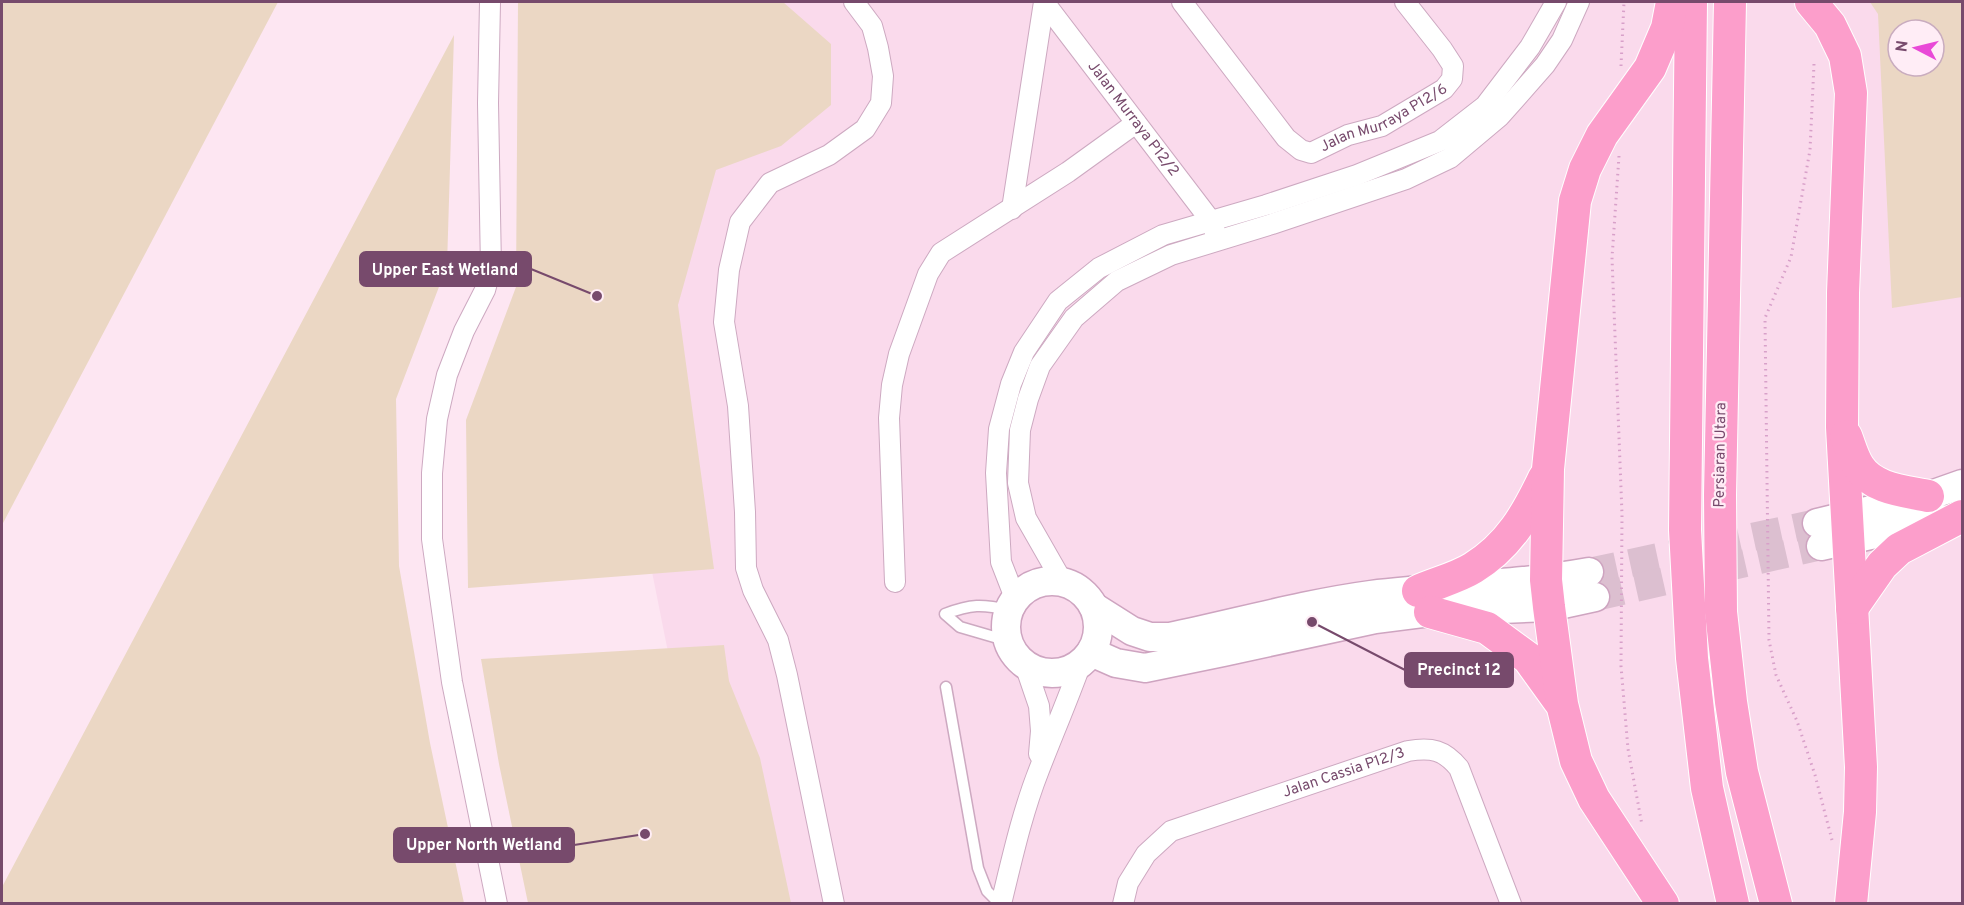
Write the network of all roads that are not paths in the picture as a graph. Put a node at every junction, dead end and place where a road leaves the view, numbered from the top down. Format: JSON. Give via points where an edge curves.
{"nodes":[{"id":1,"x":490,"y":2,"type":"edge"},
{"id":2,"x":854,"y":2,"type":"edge"},
{"id":3,"x":1044,"y":2,"type":"edge"},
{"id":4,"x":1182,"y":2,"type":"edge"},
{"id":5,"x":1405,"y":2,"type":"edge"},
{"id":6,"x":1556,"y":2,"type":"edge"},
{"id":7,"x":1580,"y":2,"type":"edge"},
{"id":8,"x":1672,"y":2,"type":"edge"},
{"id":9,"x":1691,"y":2,"type":"edge"},
{"id":10,"x":1730,"y":2,"type":"edge"},
{"id":11,"x":1812,"y":2,"type":"edge"},
{"id":12,"x":1136,"y":123,"type":"junction"},
{"id":13,"x":1012,"y":209,"type":"junction"},
{"id":14,"x":1211,"y":220,"type":"junction"},
{"id":15,"x":1218,"y":240,"type":"junction"},
{"id":16,"x":1842,"y":427,"type":"junction"},
{"id":17,"x":1548,"y":469,"type":"junction"},
{"id":18,"x":1962,"y":484,"type":"edge"},
{"id":19,"x":1928,"y":496,"type":"junction"},
{"id":20,"x":1962,"y":515,"type":"edge"},
{"id":21,"x":1833,"y":531,"type":"junction"},
{"id":22,"x":1062,"y":581,"type":"junction"},
{"id":23,"x":895,"y":582,"type":"dead end"},
{"id":24,"x":1592,"y":584,"type":"tunnel mouth"},
{"id":25,"x":1547,"y":593,"type":"junction"},
{"id":26,"x":1424,"y":602,"type":"junction"},
{"id":27,"x":1012,"y":604,"type":"junction"},
{"id":28,"x":1094,"y":607,"type":"junction"},
{"id":29,"x":1852,"y":608,"type":"junction"},
{"id":30,"x":1008,"y":641,"type":"junction"},
{"id":31,"x":1086,"y":658,"type":"junction"},
{"id":32,"x":1025,"y":665,"type":"junction"},
{"id":33,"x":946,"y":687,"type":"dead end"},
{"id":34,"x":1562,"y":704,"type":"junction"},
{"id":35,"x":1038,"y":772,"type":"junction"},
{"id":36,"x":497,"y":903,"type":"edge"},
{"id":37,"x":834,"y":903,"type":"edge"},
{"id":38,"x":1001,"y":903,"type":"edge"},
{"id":39,"x":1124,"y":903,"type":"edge"},
{"id":40,"x":1509,"y":903,"type":"edge"},
{"id":41,"x":1663,"y":903,"type":"edge"},
{"id":42,"x":1733,"y":903,"type":"edge"},
{"id":43,"x":1776,"y":903,"type":"edge"},
{"id":44,"x":1851,"y":903,"type":"edge"}],
"edges":[{"from":1,"to":36,"type":"street","via":[[490,268],[485,290],[447,375],[437,419],[432,539],[452,682]]},
{"from":2,"to":37,"type":"street","via":[[872,26],[875,37],[883,76],[881,103],[866,129],[828,155],[770,183],[740,222],[729,270],[724,322],[738,406],[746,568],[778,640],[785,666]]},
{"from":3,"to":12,"type":"street","name":"Jalan Murraya P12/2"},
{"from":3,"to":13,"type":"street"},
{"from":4,"to":5,"type":"street","name":"Jalan Murraya P12/6","via":[[1286,138],[1311,153],[1348,135],[1382,126],[1444,89],[1452,79],[1453,66]]},
{"from":6,"to":14,"type":"street","via":[[1530,47],[1485,106],[1440,141],[1357,175]]},
{"from":7,"to":15,"type":"street","via":[[1545,65],[1500,116],[1450,158],[1406,180]]},
{"from":8,"to":17,"type":"main road","via":[[1667,28],[1650,68],[1602,135],[1584,169],[1575,201]]},
{"from":9,"to":42,"type":"main road","via":[[1685,530],[1692,658],[1707,788]]},
{"from":10,"to":43,"type":"main road","name":"Persiaran Utara","via":[[1720,471],[1721,612],[1742,772]]},
{"from":11,"to":16,"type":"main road","via":[[1845,56],[1851,93]]},
{"from":12,"to":13,"type":"street"},
{"from":12,"to":14,"type":"street","name":"Jalan Murraya P12/2"},
{"from":13,"to":23,"type":"street","via":[[941,253],[928,274],[899,354],[889,418]]},
{"from":14,"to":15,"type":"street","name":"Jalan Murraya P12/2"},
{"from":14,"to":27,"type":"street","via":[[1163,235],[1099,268],[1058,301],[1024,352],[999,429],[996,473],[1001,562]]},
{"from":15,"to":22,"type":"street","via":[[1171,255],[1117,282],[1074,318],[1040,366],[1020,430],[1018,483],[1026,518]]},
{"from":16,"to":19,"type":"main road","via":[[1860,468],[1872,480],[1888,488]]},
{"from":16,"to":21,"type":"main road"},
{"from":17,"to":25,"type":"main road"},
{"from":17,"to":26,"type":"main road","via":[[1527,513],[1503,545]]},
{"from":18,"to":19,"type":"street"},
{"from":19,"to":21,"type":"street"},
{"from":20,"to":21,"type":"street"},
{"from":20,"to":29,"type":"main road","via":[[1899,549],[1882,565]]},
{"from":21,"to":29,"type":"main road"},
{"from":22,"to":27,"type":"street","via":[[1036,583]]},
{"from":22,"to":28,"type":"street","via":[[1081,590]]},
{"from":24,"to":25,"type":"street"},
{"from":25,"to":26,"type":"street"},
{"from":25,"to":34,"type":"main road"},
{"from":26,"to":28,"type":"street","via":[[1370,596],[1170,637],[1150,637],[1132,631]]},
{"from":26,"to":31,"type":"street","via":[[1375,619],[1145,668]]},
{"from":26,"to":34,"type":"main road","via":[[1487,628],[1528,658]]},
{"from":27,"to":30,"type":"street","via":[[1005,625]]},
{"from":27,"to":30,"type":"lane","via":[[962,607],[945,614],[960,627]]},
{"from":28,"to":31,"type":"street","via":[[1098,630]]},
{"from":29,"to":44,"type":"main road","via":[[1861,766]]},
{"from":30,"to":32,"type":"street"},
{"from":31,"to":32,"type":"street","via":[[1065,671],[1047,673]]},
{"from":31,"to":35,"type":"street"},
{"from":32,"to":35,"type":"street","via":[[1039,706]]},
{"from":33,"to":38,"type":"lane","via":[[978,868],[987,891]]},
{"from":34,"to":41,"type":"main road","via":[[1576,761],[1594,800]]},
{"from":35,"to":38,"type":"street"},
{"from":39,"to":40,"type":"street","name":"Jalan Cassia P12/3","via":[[1128,883],[1146,854],[1171,831],[1422,749],[1450,757],[1459,768]]}]}
